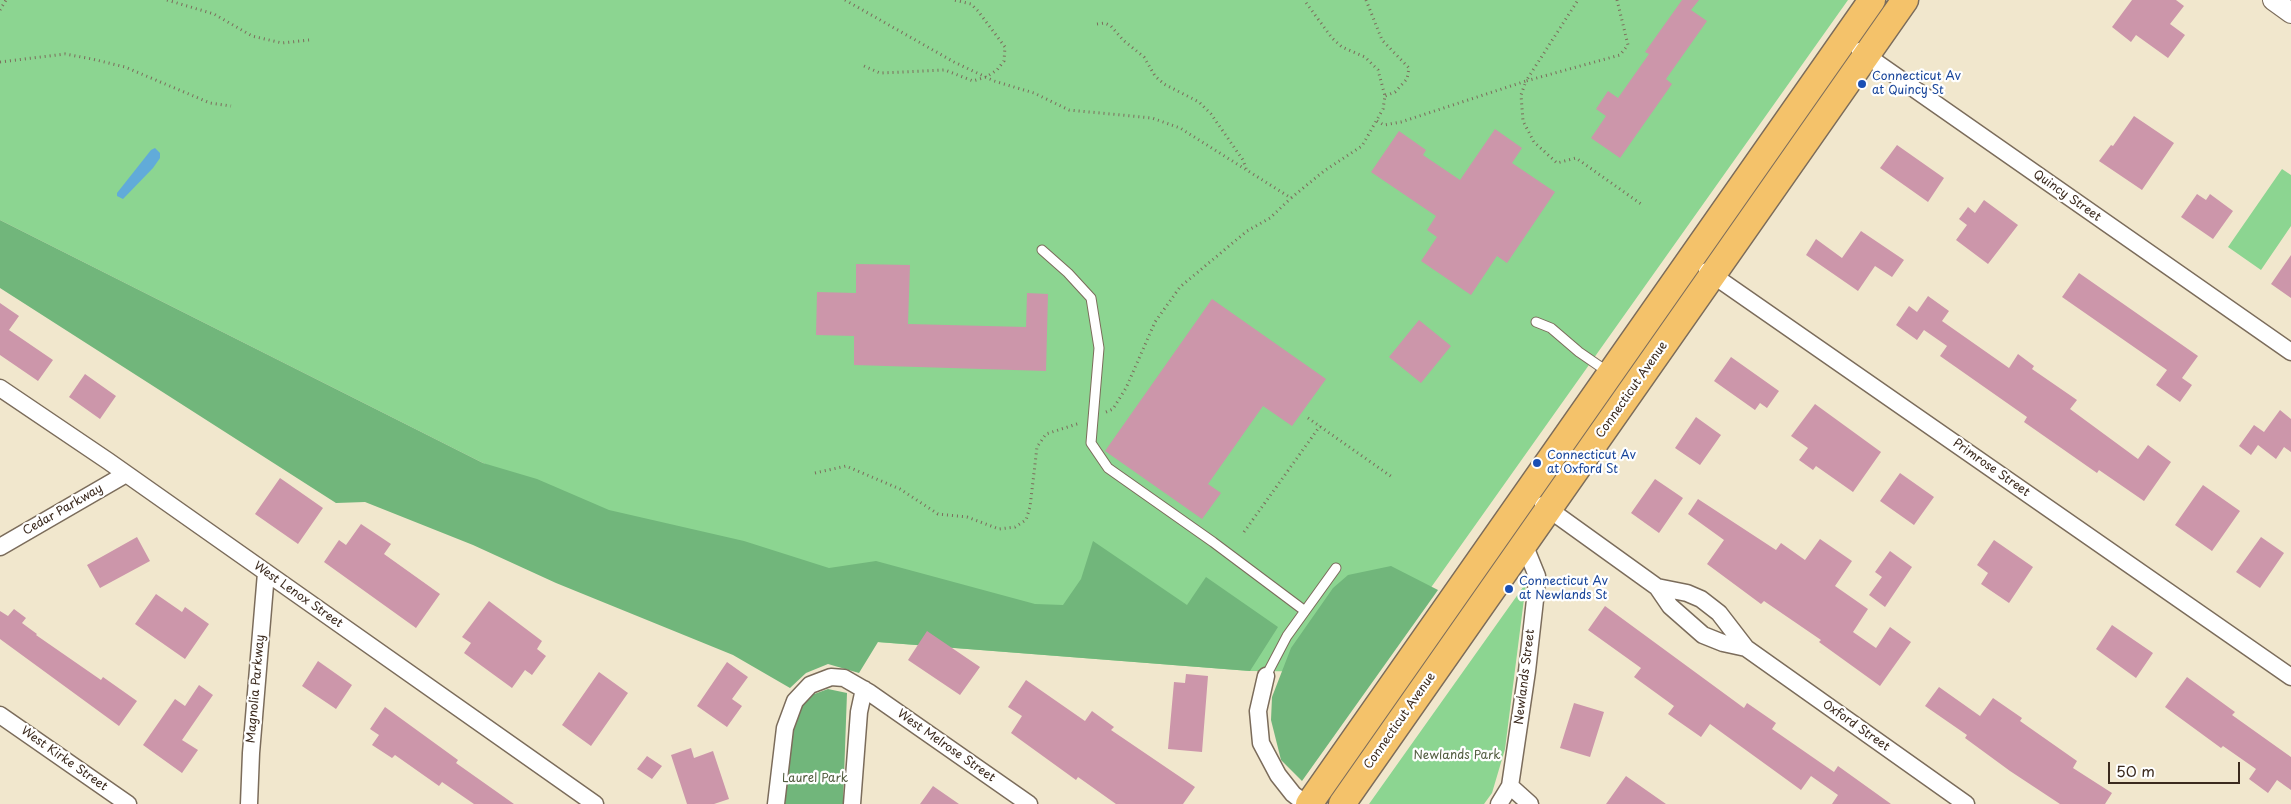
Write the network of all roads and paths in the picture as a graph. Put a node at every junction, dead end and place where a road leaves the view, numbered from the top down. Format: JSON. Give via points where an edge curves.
{"nodes":[{"id":1,"x":6,"y":0,"type":"edge"},
{"id":2,"x":167,"y":0,"type":"edge"},
{"id":3,"x":845,"y":0,"type":"edge"},
{"id":4,"x":954,"y":0,"type":"edge"},
{"id":5,"x":1304,"y":0,"type":"edge"},
{"id":6,"x":1366,"y":0,"type":"edge"},
{"id":7,"x":1578,"y":0,"type":"edge"},
{"id":8,"x":1617,"y":0,"type":"edge"},
{"id":9,"x":1872,"y":0,"type":"edge"},
{"id":10,"x":1905,"y":0,"type":"edge"},
{"id":11,"x":2273,"y":0,"type":"edge"},
{"id":12,"x":0,"y":10,"type":"edge"},
{"id":13,"x":2291,"y":13,"type":"edge"},
{"id":14,"x":1098,"y":24,"type":"dead end"},
{"id":15,"x":310,"y":40,"type":"dead end"},
{"id":16,"x":1844,"y":40,"type":"junction"},
{"id":17,"x":1866,"y":55,"type":"junction"},
{"id":18,"x":0,"y":62,"type":"edge"},
{"id":19,"x":864,"y":66,"type":"dead end"},
{"id":20,"x":986,"y":77,"type":"junction"},
{"id":21,"x":1526,"y":81,"type":"junction"},
{"id":22,"x":1385,"y":96,"type":"junction"},
{"id":23,"x":231,"y":106,"type":"dead end"},
{"id":24,"x":1377,"y":121,"type":"junction"},
{"id":25,"x":1248,"y":172,"type":"junction"},
{"id":26,"x":1291,"y":198,"type":"junction"},
{"id":27,"x":1641,"y":204,"type":"dead end"},
{"id":28,"x":1042,"y":250,"type":"dead end"},
{"id":29,"x":1690,"y":259,"type":"junction"},
{"id":30,"x":1712,"y":275,"type":"junction"},
{"id":31,"x":1536,"y":322,"type":"dead end"},
{"id":32,"x":2291,"y":352,"type":"edge"},
{"id":33,"x":1611,"y":373,"type":"junction"},
{"id":34,"x":0,"y":388,"type":"edge"},
{"id":35,"x":1308,"y":418,"type":"dead end"},
{"id":36,"x":1092,"y":420,"type":"junction"},
{"id":37,"x":1320,"y":426,"type":"junction"},
{"id":38,"x":815,"y":472,"type":"dead end"},
{"id":39,"x":126,"y":474,"type":"junction"},
{"id":40,"x":1392,"y":477,"type":"dead end"},
{"id":41,"x":1526,"y":494,"type":"junction"},
{"id":42,"x":1548,"y":509,"type":"junction"},
{"id":43,"x":1244,"y":532,"type":"dead end"},
{"id":44,"x":1524,"y":544,"type":"junction"},
{"id":45,"x":0,"y":547,"type":"edge"},
{"id":46,"x":1336,"y":568,"type":"dead end"},
{"id":47,"x":266,"y":573,"type":"junction"},
{"id":48,"x":1657,"y":587,"type":"junction"},
{"id":49,"x":1305,"y":611,"type":"junction"},
{"id":50,"x":1746,"y":648,"type":"junction"},
{"id":51,"x":1266,"y":676,"type":"joint"},
{"id":52,"x":2291,"y":677,"type":"edge"},
{"id":53,"x":864,"y":689,"type":"junction"},
{"id":54,"x":0,"y":714,"type":"edge"},
{"id":55,"x":1510,"y":786,"type":"junction"},
{"id":56,"x":128,"y":804,"type":"edge"},
{"id":57,"x":249,"y":804,"type":"edge"},
{"id":58,"x":595,"y":804,"type":"edge"},
{"id":59,"x":776,"y":804,"type":"edge"},
{"id":60,"x":852,"y":804,"type":"edge"},
{"id":61,"x":1029,"y":804,"type":"edge"},
{"id":62,"x":1308,"y":804,"type":"edge"},
{"id":63,"x":1342,"y":804,"type":"edge"},
{"id":64,"x":1499,"y":804,"type":"edge"},
{"id":65,"x":1530,"y":804,"type":"edge"},
{"id":66,"x":1966,"y":804,"type":"edge"}],
"edges":[{"from":1,"to":12,"type":"path"},
{"from":2,"to":15,"type":"path","via":[[214,14],[252,36],[282,43]]},
{"from":3,"to":20,"type":"path"},
{"from":4,"to":20,"type":"path","via":[[971,4],[1005,47],[1004,61]]},
{"from":5,"to":22,"type":"path","via":[[1337,42],[1365,57],[1378,70]]},
{"from":6,"to":22,"type":"path","via":[[1382,40],[1409,68],[1407,79],[1395,92]]},
{"from":7,"to":21,"type":"path"},
{"from":8,"to":21,"type":"path","via":[[1628,45],[1620,55]]},
{"from":9,"to":16,"type":"main road"},
{"from":10,"to":17,"type":"main road","name":"Connecticut Avenue"},
{"from":11,"to":13,"type":"street"},
{"from":14,"to":25,"type":"path","via":[[1111,26],[1144,57],[1154,76],[1164,84],[1199,102],[1244,160]]},
{"from":16,"to":17,"type":"street","name":"Quincy Street"},
{"from":16,"to":29,"type":"main road"},
{"from":17,"to":30,"type":"main road","name":"Connecticut Avenue"},
{"from":17,"to":32,"type":"street","name":"Quincy Street"},
{"from":18,"to":23,"type":"path","via":[[65,54],[126,68],[210,103]]},
{"from":19,"to":20,"type":"path","via":[[880,73],[945,70],[973,81]]},
{"from":20,"to":25,"type":"path","via":[[1034,93],[1070,110],[1152,118],[1180,128]]},
{"from":21,"to":24,"type":"path","via":[[1401,122],[1384,125]]},
{"from":21,"to":27,"type":"path","via":[[1521,95],[1523,121],[1534,142],[1557,163],[1576,158]]},
{"from":22,"to":24,"type":"path"},
{"from":24,"to":26,"type":"path","via":[[1362,146]]},
{"from":25,"to":26,"type":"path"},
{"from":26,"to":36,"type":"path","via":[[1180,287],[1155,322],[1126,388],[1113,409]]},
{"from":28,"to":36,"type":"lane","via":[[1091,298],[1099,348]]},
{"from":29,"to":30,"type":"street","name":"Primrose Street"},
{"from":29,"to":33,"type":"main road"},
{"from":30,"to":42,"type":"main road","name":"Connecticut Avenue"},
{"from":30,"to":52,"type":"street","name":"Primrose Street"},
{"from":31,"to":33,"type":"lane","via":[[1551,328]]},
{"from":33,"to":41,"type":"main road"},
{"from":34,"to":39,"type":"street","name":"West Lenox Street"},
{"from":35,"to":37,"type":"path"},
{"from":36,"to":38,"type":"path","via":[[1046,434],[1037,447],[1026,520],[1015,526],[999,529],[967,518],[938,514],[900,489],[846,466]]},
{"from":36,"to":49,"type":"lane","via":[[1091,443],[1108,468]]},
{"from":37,"to":40,"type":"path"},
{"from":37,"to":43,"type":"path"},
{"from":39,"to":45,"type":"street","name":"Cedar Parkway"},
{"from":39,"to":47,"type":"street","name":"West Lenox Street"},
{"from":41,"to":42,"type":"street","name":"Oxford Street"},
{"from":41,"to":62,"type":"main road"},
{"from":42,"to":44,"type":"main road","name":"Connecticut Avenue"},
{"from":42,"to":48,"type":"street","name":"Oxford Street"},
{"from":44,"to":55,"type":"street","name":"Newlands Street","via":[[1533,562],[1536,583]]},
{"from":44,"to":63,"type":"main road","name":"Connecticut Avenue"},
{"from":46,"to":49,"type":"lane"},
{"from":47,"to":57,"type":"street","name":"Magnolia Parkway"},
{"from":47,"to":58,"type":"street","name":"West Lenox Street"},
{"from":48,"to":50,"type":"street","name":"Oxford Street","via":[[1670,606],[1704,635]]},
{"from":48,"to":50,"type":"street","name":"Oxford Street","via":[[1702,600],[1719,613]]},
{"from":49,"to":51,"type":"lane","via":[[1287,636]]},
{"from":50,"to":66,"type":"street","name":"Oxford Street"},
{"from":51,"to":62,"type":"street","via":[[1258,711],[1261,743],[1278,775],[1294,794]]},
{"from":53,"to":59,"type":"street","name":"West Melrose Street","via":[[844,678],[831,677],[802,691],[785,728]]},
{"from":53,"to":60,"type":"street","via":[[859,712]]},
{"from":53,"to":61,"type":"street","name":"West Melrose Street"},
{"from":54,"to":56,"type":"street","name":"West Kirke Street"},
{"from":55,"to":64,"type":"street"},
{"from":55,"to":65,"type":"street"}]}
